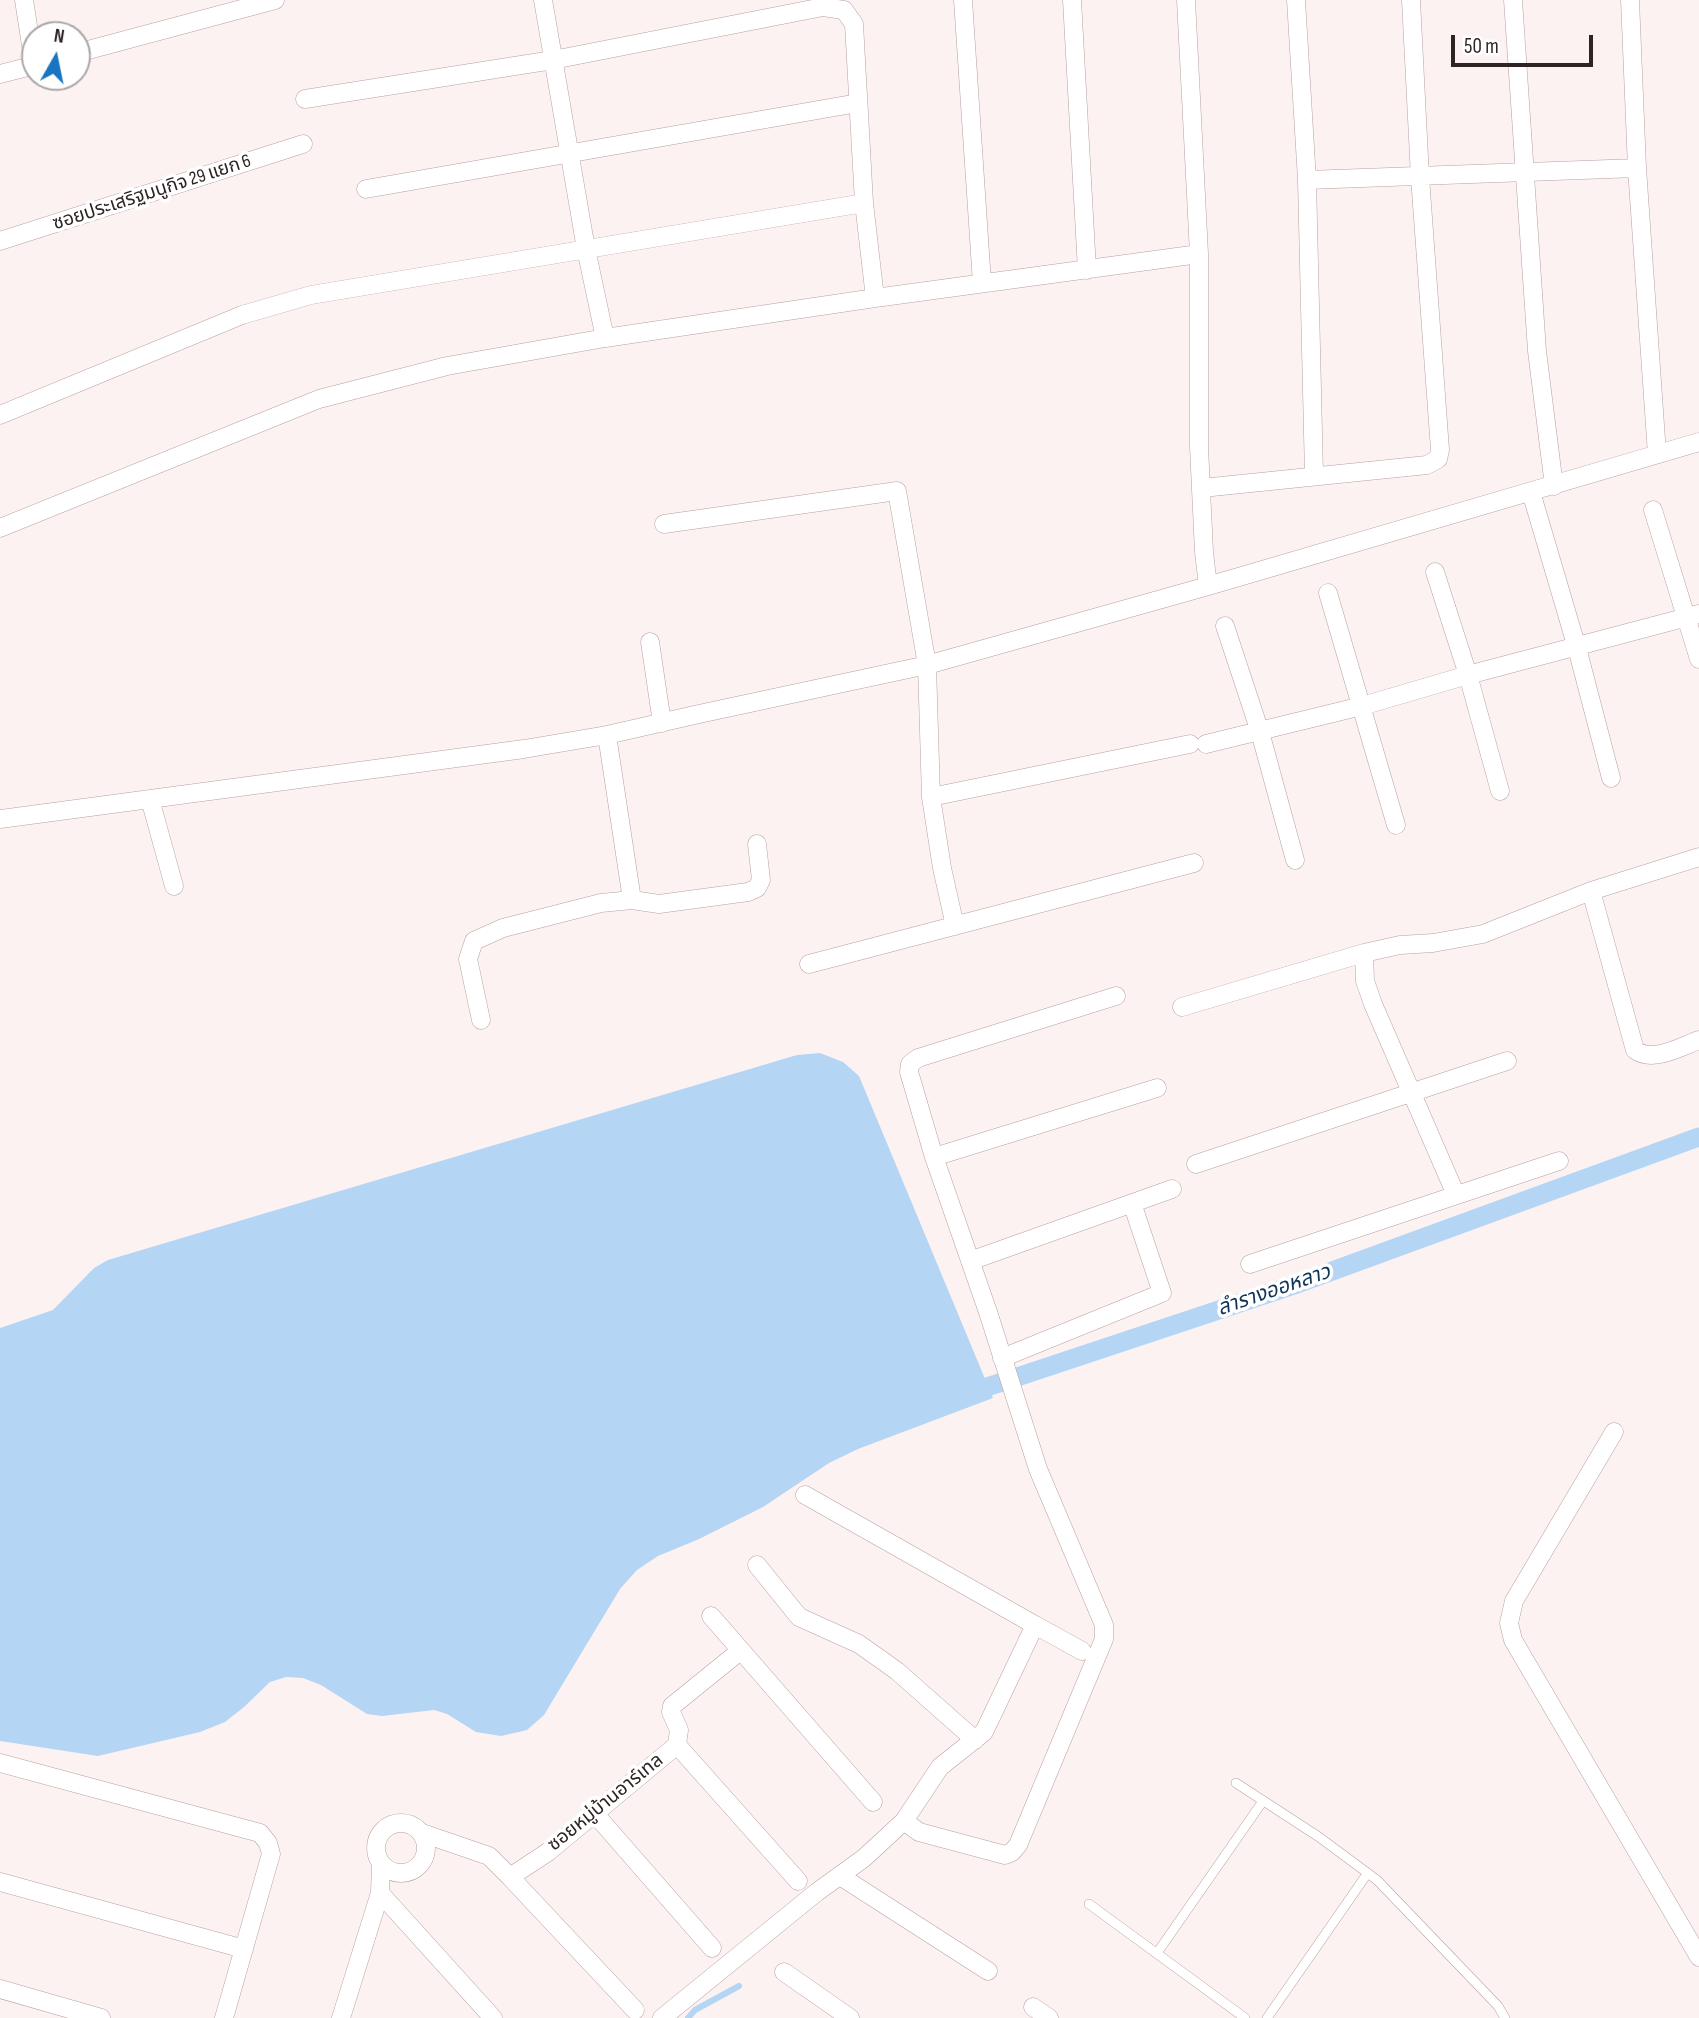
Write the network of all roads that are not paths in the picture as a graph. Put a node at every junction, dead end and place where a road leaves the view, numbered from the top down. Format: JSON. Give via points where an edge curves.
{"nodes":[{"id":1,"x":24,"y":0,"type":"edge"},
{"id":2,"x":275,"y":0,"type":"edge"},
{"id":3,"x":542,"y":0,"type":"edge"},
{"id":4,"x":963,"y":0,"type":"edge"},
{"id":5,"x":1072,"y":0,"type":"edge"},
{"id":6,"x":1186,"y":0,"type":"edge"},
{"id":7,"x":1296,"y":0,"type":"edge"},
{"id":8,"x":1411,"y":0,"type":"edge"},
{"id":9,"x":1513,"y":0,"type":"edge"},
{"id":10,"x":1630,"y":0,"type":"edge"},
{"id":11,"x":28,"y":21,"type":"edge"},
{"id":12,"x":91,"y":49,"type":"edge"},
{"id":13,"x":553,"y":60,"type":"junction"},
{"id":14,"x":21,"y":69,"type":"edge"},
{"id":15,"x":0,"y":74,"type":"edge"},
{"id":16,"x":305,"y":99,"type":"dead end"},
{"id":17,"x":858,"y":103,"type":"junction"},
{"id":18,"x":303,"y":144,"type":"dead end"},
{"id":19,"x":571,"y":154,"type":"junction"},
{"id":20,"x":1637,"y":168,"type":"junction"},
{"id":21,"x":1523,"y":172,"type":"junction"},
{"id":22,"x":1420,"y":177,"type":"junction"},
{"id":23,"x":1307,"y":180,"type":"junction"},
{"id":24,"x":366,"y":189,"type":"dead end"},
{"id":25,"x":864,"y":202,"type":"junction"},
{"id":26,"x":0,"y":241,"type":"edge"},
{"id":27,"x":586,"y":249,"type":"junction"},
{"id":28,"x":1199,"y":254,"type":"junction"},
{"id":29,"x":1087,"y":270,"type":"junction"},
{"id":30,"x":982,"y":283,"type":"junction"},
{"id":31,"x":875,"y":298,"type":"junction"},
{"id":32,"x":605,"y":338,"type":"junction"},
{"id":33,"x":0,"y":415,"type":"edge"},
{"id":34,"x":1699,"y":442,"type":"edge"},
{"id":35,"x":1657,"y":454,"type":"junction"},
{"id":36,"x":1314,"y":475,"type":"junction"},
{"id":37,"x":1554,"y":486,"type":"junction"},
{"id":38,"x":1202,"y":488,"type":"junction"},
{"id":39,"x":1531,"y":492,"type":"junction"},
{"id":40,"x":1653,"y":510,"type":"dead end"},
{"id":41,"x":664,"y":524,"type":"dead end"},
{"id":42,"x":0,"y":528,"type":"edge"},
{"id":43,"x":1435,"y":572,"type":"dead end"},
{"id":44,"x":1208,"y":586,"type":"junction"},
{"id":45,"x":1328,"y":593,"type":"dead end"},
{"id":46,"x":1693,"y":615,"type":"edge"},
{"id":47,"x":1225,"y":626,"type":"dead end"},
{"id":48,"x":650,"y":642,"type":"dead end"},
{"id":49,"x":1577,"y":648,"type":"junction"},
{"id":50,"x":1699,"y":659,"type":"edge"},
{"id":51,"x":927,"y":666,"type":"junction"},
{"id":52,"x":1468,"y":675,"type":"junction"},
{"id":53,"x":1362,"y":706,"type":"junction"},
{"id":54,"x":662,"y":723,"type":"junction"},
{"id":55,"x":1260,"y":732,"type":"junction"},
{"id":56,"x":607,"y":735,"type":"junction"},
{"id":57,"x":1611,"y":778,"type":"dead end"},
{"id":58,"x":1500,"y":791,"type":"dead end"},
{"id":59,"x":931,"y":797,"type":"junction"},
{"id":60,"x":150,"y":799,"type":"junction"},
{"id":61,"x":0,"y":819,"type":"edge"},
{"id":62,"x":1396,"y":825,"type":"dead end"},
{"id":63,"x":757,"y":844,"type":"dead end"},
{"id":64,"x":1699,"y":857,"type":"edge"},
{"id":65,"x":1295,"y":860,"type":"dead end"},
{"id":66,"x":1194,"y":863,"type":"dead end"},
{"id":67,"x":174,"y":886,"type":"dead end"},
{"id":68,"x":1591,"y":891,"type":"junction"},
{"id":69,"x":632,"y":900,"type":"junction"},
{"id":70,"x":955,"y":926,"type":"junction"},
{"id":71,"x":1364,"y":953,"type":"junction"},
{"id":72,"x":809,"y":964,"type":"dead end"},
{"id":73,"x":1116,"y":996,"type":"dead end"},
{"id":74,"x":1182,"y":1007,"type":"dead end"},
{"id":75,"x":481,"y":1020,"type":"dead end"},
{"id":76,"x":1699,"y":1040,"type":"edge"},
{"id":77,"x":1507,"y":1061,"type":"dead end"},
{"id":78,"x":1157,"y":1088,"type":"dead end"},
{"id":79,"x":1412,"y":1094,"type":"junction"},
{"id":80,"x":934,"y":1157,"type":"junction"},
{"id":81,"x":1559,"y":1161,"type":"dead end"},
{"id":82,"x":1196,"y":1164,"type":"dead end"},
{"id":83,"x":1172,"y":1189,"type":"dead end"},
{"id":84,"x":1456,"y":1195,"type":"junction"},
{"id":85,"x":1132,"y":1203,"type":"junction"},
{"id":86,"x":970,"y":1261,"type":"junction"},
{"id":87,"x":1250,"y":1264,"type":"dead end"},
{"id":88,"x":1002,"y":1358,"type":"junction"},
{"id":89,"x":1614,"y":1432,"type":"dead end"},
{"id":90,"x":805,"y":1495,"type":"dead end"},
{"id":91,"x":757,"y":1565,"type":"dead end"},
{"id":92,"x":711,"y":1616,"type":"dead end"},
{"id":93,"x":1035,"y":1625,"type":"junction"},
{"id":94,"x":740,"y":1651,"type":"junction"},
{"id":95,"x":1082,"y":1651,"type":"dead end"},
{"id":96,"x":975,"y":1740,"type":"junction"},
{"id":97,"x":677,"y":1745,"type":"junction"},
{"id":98,"x":0,"y":1763,"type":"edge"},
{"id":99,"x":1236,"y":1783,"type":"dead end"},
{"id":100,"x":1263,"y":1801,"type":"junction"},
{"id":101,"x":873,"y":1802,"type":"dead end"},
{"id":102,"x":595,"y":1814,"type":"junction"},
{"id":103,"x":904,"y":1821,"type":"junction"},
{"id":104,"x":422,"y":1833,"type":"junction"},
{"id":105,"x":381,"y":1864,"type":"junction"},
{"id":106,"x":1367,"y":1874,"type":"junction"},
{"id":107,"x":840,"y":1876,"type":"junction"},
{"id":108,"x":510,"y":1877,"type":"junction"},
{"id":109,"x":798,"y":1881,"type":"dead end"},
{"id":110,"x":0,"y":1882,"type":"edge"},
{"id":111,"x":380,"y":1893,"type":"junction"},
{"id":112,"x":1089,"y":1904,"type":"dead end"},
{"id":113,"x":712,"y":1948,"type":"dead end"},
{"id":114,"x":244,"y":1949,"type":"junction"},
{"id":115,"x":1157,"y":1953,"type":"junction"},
{"id":116,"x":1699,"y":1957,"type":"edge"},
{"id":117,"x":988,"y":1971,"type":"dead end"},
{"id":118,"x":784,"y":1972,"type":"dead end"},
{"id":119,"x":0,"y":1989,"type":"edge"},
{"id":120,"x":1033,"y":2007,"type":"dead end"},
{"id":121,"x":343,"y":2010,"type":"edge"},
{"id":122,"x":635,"y":2010,"type":"dead end"},
{"id":123,"x":101,"y":2018,"type":"edge"},
{"id":124,"x":224,"y":2018,"type":"edge"},
{"id":125,"x":358,"y":2018,"type":"edge"},
{"id":126,"x":493,"y":2018,"type":"edge"},
{"id":127,"x":662,"y":2018,"type":"edge"},
{"id":128,"x":850,"y":2018,"type":"edge"},
{"id":129,"x":1049,"y":2018,"type":"edge"},
{"id":130,"x":1245,"y":2018,"type":"edge"},
{"id":131,"x":1267,"y":2018,"type":"edge"},
{"id":132,"x":1505,"y":2018,"type":"edge"}],
"edges":[{"from":1,"to":11,"type":"street"},
{"from":2,"to":12,"type":"street"},
{"from":3,"to":13,"type":"street"},
{"from":4,"to":30,"type":"street"},
{"from":5,"to":29,"type":"street"},
{"from":6,"to":28,"type":"street"},
{"from":7,"to":23,"type":"street"},
{"from":8,"to":22,"type":"street"},
{"from":9,"to":21,"type":"street"},
{"from":10,"to":20,"type":"street"},
{"from":13,"to":16,"type":"street"},
{"from":13,"to":17,"type":"street","via":[[834,6],[844,10],[854,24]]},
{"from":13,"to":19,"type":"street"},
{"from":14,"to":15,"type":"street"},
{"from":17,"to":19,"type":"street"},
{"from":17,"to":25,"type":"street"},
{"from":18,"to":26,"type":"street","name":"ซอยประเสริฐมนูกิจ 29 แยก 6"},
{"from":19,"to":24,"type":"street"},
{"from":19,"to":27,"type":"street"},
{"from":20,"to":21,"type":"street"},
{"from":20,"to":35,"type":"street"},
{"from":21,"to":22,"type":"street"},
{"from":21,"to":37,"type":"street","via":[[1537,351]]},
{"from":22,"to":23,"type":"street"},
{"from":22,"to":36,"type":"street","via":[[1438,459],[1427,465]]},
{"from":23,"to":36,"type":"street"},
{"from":25,"to":27,"type":"street"},
{"from":25,"to":31,"type":"street"},
{"from":27,"to":32,"type":"street"},
{"from":27,"to":33,"type":"street","via":[[300,298],[242,315]]},
{"from":28,"to":29,"type":"street"},
{"from":28,"to":38,"type":"street"},
{"from":29,"to":30,"type":"street"},
{"from":30,"to":31,"type":"street"},
{"from":31,"to":32,"type":"street"},
{"from":32,"to":42,"type":"street","via":[[447,366],[319,400]]},
{"from":34,"to":35,"type":"street"},
{"from":35,"to":37,"type":"street"},
{"from":36,"to":38,"type":"street"},
{"from":37,"to":39,"type":"street"},
{"from":38,"to":44,"type":"street"},
{"from":39,"to":44,"type":"street"},
{"from":39,"to":49,"type":"street"},
{"from":40,"to":46,"type":"street"},
{"from":41,"to":51,"type":"street","via":[[897,491]]},
{"from":43,"to":52,"type":"street"},
{"from":44,"to":51,"type":"street"},
{"from":45,"to":53,"type":"street"},
{"from":46,"to":49,"type":"street"},
{"from":46,"to":50,"type":"street"},
{"from":47,"to":55,"type":"street"},
{"from":48,"to":54,"type":"street"},
{"from":49,"to":52,"type":"street"},
{"from":49,"to":57,"type":"street"},
{"from":51,"to":54,"type":"street"},
{"from":51,"to":59,"type":"street"},
{"from":52,"to":53,"type":"street"},
{"from":52,"to":58,"type":"street"},
{"from":53,"to":55,"type":"street"},
{"from":53,"to":62,"type":"street"},
{"from":54,"to":56,"type":"street"},
{"from":55,"to":59,"type":"street"},
{"from":55,"to":65,"type":"street"},
{"from":56,"to":60,"type":"street"},
{"from":56,"to":69,"type":"street"},
{"from":59,"to":70,"type":"street"},
{"from":60,"to":61,"type":"street"},
{"from":60,"to":67,"type":"street"},
{"from":63,"to":69,"type":"street","via":[[761,880],[757,888],[659,904]]},
{"from":64,"to":68,"type":"street"},
{"from":66,"to":70,"type":"street"},
{"from":68,"to":71,"type":"street","via":[[1483,934]]},
{"from":68,"to":76,"type":"street","via":[[1635,1050],[1643,1056],[1655,1055]]},
{"from":69,"to":75,"type":"street","via":[[503,928],[474,941],[468,959]]},
{"from":70,"to":72,"type":"street"},
{"from":71,"to":74,"type":"street"},
{"from":71,"to":79,"type":"street","via":[[1365,981]]},
{"from":73,"to":80,"type":"street","via":[[910,1064]]},
{"from":77,"to":79,"type":"street"},
{"from":78,"to":80,"type":"street"},
{"from":79,"to":82,"type":"street"},
{"from":79,"to":84,"type":"street"},
{"from":80,"to":86,"type":"street"},
{"from":81,"to":84,"type":"street"},
{"from":83,"to":85,"type":"street"},
{"from":84,"to":87,"type":"street"},
{"from":85,"to":86,"type":"street"},
{"from":85,"to":88,"type":"street","via":[[1162,1293]]},
{"from":86,"to":88,"type":"street"},
{"from":88,"to":103,"type":"street","via":[[1038,1469],[1104,1625],[1104,1639],[1012,1852],[1005,1855],[919,1832]]},
{"from":89,"to":116,"type":"street","via":[[1514,1601],[1509,1623],[1513,1640]]},
{"from":90,"to":93,"type":"street"},
{"from":91,"to":96,"type":"street","via":[[799,1617],[859,1644]]},
{"from":92,"to":94,"type":"street"},
{"from":93,"to":95,"type":"street"},
{"from":93,"to":96,"type":"street","via":[[984,1732]]},
{"from":94,"to":97,"type":"street","name":"ซอยหมู่บ้านอาร์เทล","via":[[672,1706],[679,1730]]},
{"from":94,"to":101,"type":"street"},
{"from":96,"to":103,"type":"street","via":[[940,1767]]},
{"from":97,"to":102,"type":"street","name":"ซอยหมู่บ้านอาร์เทล"},
{"from":97,"to":109,"type":"street"},
{"from":98,"to":114,"type":"street","via":[[260,1833],[271,1854]]},
{"from":99,"to":100,"type":"lane"},
{"from":100,"to":106,"type":"lane"},
{"from":100,"to":115,"type":"lane"},
{"from":102,"to":108,"type":"street","name":"ซอยหมู่บ้านอาร์เทล"},
{"from":102,"to":113,"type":"street"},
{"from":103,"to":107,"type":"street"},
{"from":104,"to":105,"type":"street","via":[[426,1853],[414,1869],[400,1872]]},
{"from":104,"to":105,"type":"street","via":[[402,1823],[389,1827],[377,1843]]},
{"from":104,"to":108,"type":"street","via":[[489,1856]]},
{"from":105,"to":111,"type":"street"},
{"from":106,"to":131,"type":"lane"},
{"from":106,"to":132,"type":"lane"},
{"from":107,"to":117,"type":"street"},
{"from":107,"to":127,"type":"street"},
{"from":108,"to":122,"type":"street"},
{"from":110,"to":114,"type":"street"},
{"from":111,"to":121,"type":"street"},
{"from":111,"to":126,"type":"street"},
{"from":112,"to":115,"type":"lane"},
{"from":114,"to":124,"type":"street"},
{"from":115,"to":130,"type":"lane"},
{"from":118,"to":128,"type":"street"},
{"from":119,"to":123,"type":"street"},
{"from":120,"to":129,"type":"street"},
{"from":121,"to":125,"type":"street"}]}
